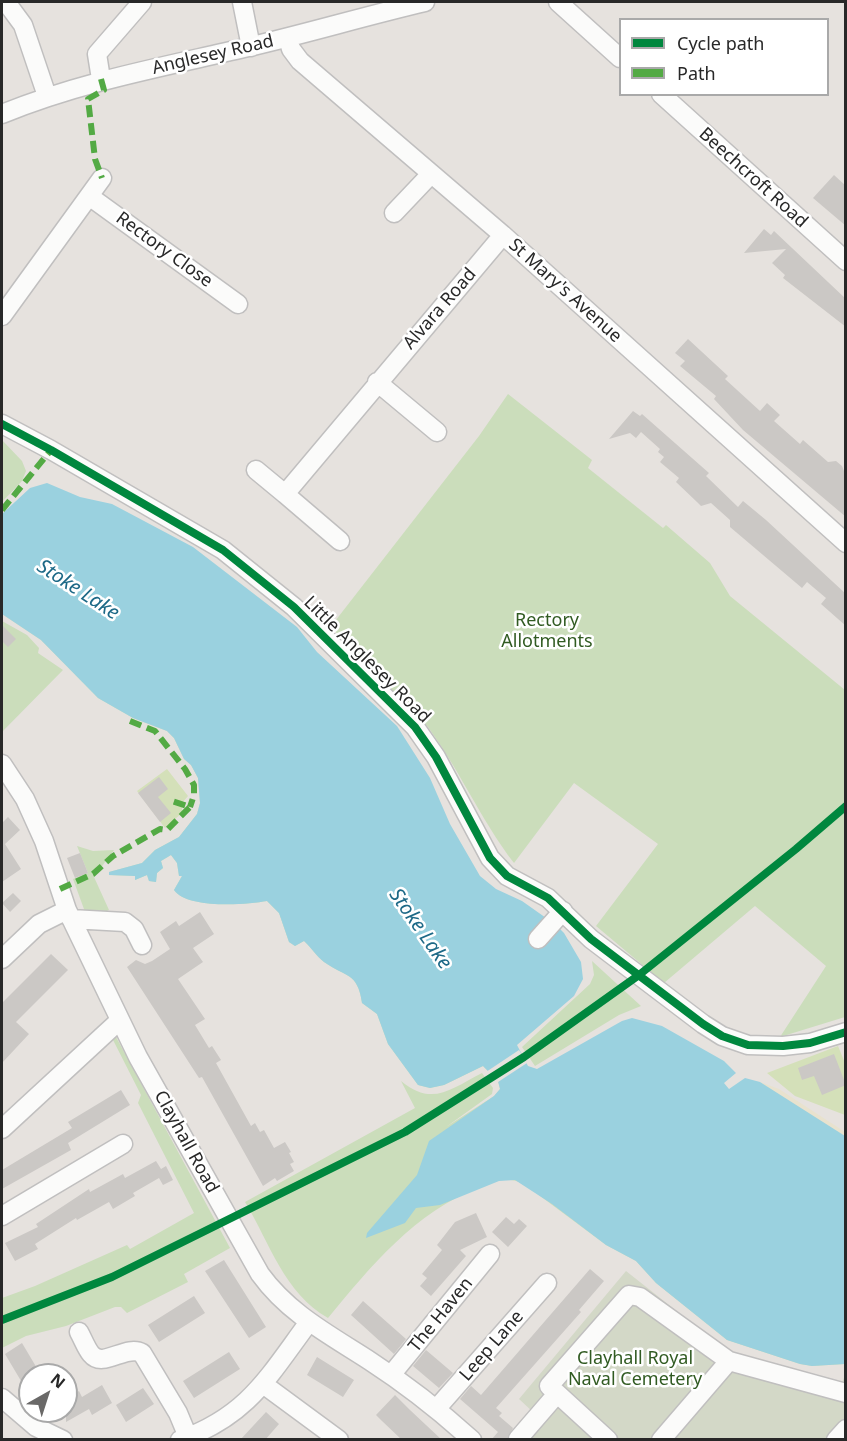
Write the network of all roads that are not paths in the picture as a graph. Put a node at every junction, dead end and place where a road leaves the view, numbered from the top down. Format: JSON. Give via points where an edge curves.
{"nodes":[{"id":1,"x":6,"y":2,"type":"edge"},
{"id":2,"x":142,"y":2,"type":"edge"},
{"id":3,"x":242,"y":2,"type":"edge"},
{"id":4,"x":425,"y":2,"type":"edge"},
{"id":5,"x":558,"y":2,"type":"edge"},
{"id":6,"x":362,"y":9,"type":"edge"},
{"id":7,"x":288,"y":38,"type":"junction"},
{"id":8,"x":250,"y":47,"type":"junction"},
{"id":9,"x":619,"y":56,"type":"edge"},
{"id":10,"x":101,"y":80,"type":"junction"},
{"id":11,"x":47,"y":96,"type":"junction"},
{"id":12,"x":663,"y":96,"type":"edge"},
{"id":13,"x":2,"y":114,"type":"edge"},
{"id":14,"x":430,"y":174,"type":"junction"},
{"id":15,"x":102,"y":178,"type":"dead end"},
{"id":16,"x":90,"y":196,"type":"junction"},
{"id":17,"x":394,"y":213,"type":"dead end"},
{"id":18,"x":503,"y":235,"type":"junction"},
{"id":19,"x":846,"y":261,"type":"edge"},
{"id":20,"x":238,"y":304,"type":"dead end"},
{"id":21,"x":2,"y":316,"type":"edge"},
{"id":22,"x":377,"y":382,"type":"junction"},
{"id":23,"x":2,"y":424,"type":"edge"},
{"id":24,"x":436,"y":432,"type":"dead end"},
{"id":25,"x":256,"y":470,"type":"dead end"},
{"id":26,"x":285,"y":494,"type":"junction"},
{"id":27,"x":340,"y":541,"type":"dead end"},
{"id":28,"x":846,"y":543,"type":"edge"},
{"id":29,"x":2,"y":764,"type":"edge"},
{"id":30,"x":563,"y":911,"type":"junction"},
{"id":31,"x":69,"y":915,"type":"junction"},
{"id":32,"x":538,"y":939,"type":"dead end"},
{"id":33,"x":142,"y":945,"type":"dead end"},
{"id":34,"x":2,"y":959,"type":"edge"},
{"id":35,"x":120,"y":1020,"type":"junction"},
{"id":36,"x":846,"y":1032,"type":"edge"},
{"id":37,"x":2,"y":1129,"type":"edge"},
{"id":38,"x":123,"y":1144,"type":"dead end"},
{"id":39,"x":2,"y":1216,"type":"edge"},
{"id":40,"x":490,"y":1254,"type":"dead end"},
{"id":41,"x":547,"y":1283,"type":"dead end"},
{"id":42,"x":309,"y":1322,"type":"junction"},
{"id":43,"x":79,"y":1332,"type":"dead end"},
{"id":44,"x":729,"y":1361,"type":"junction"},
{"id":45,"x":392,"y":1376,"type":"junction"},
{"id":46,"x":263,"y":1384,"type":"junction"},
{"id":47,"x":846,"y":1394,"type":"edge"},
{"id":48,"x":556,"y":1395,"type":"junction"},
{"id":49,"x":2,"y":1398,"type":"edge"},
{"id":50,"x":436,"y":1408,"type":"junction"},
{"id":51,"x":846,"y":1429,"type":"edge"},
{"id":52,"x":314,"y":1433,"type":"edge"},
{"id":53,"x":668,"y":1437,"type":"edge"},
{"id":54,"x":184,"y":1438,"type":"edge"},
{"id":55,"x":518,"y":1439,"type":"edge"},
{"id":56,"x":63,"y":1440,"type":"edge"},
{"id":57,"x":339,"y":1440,"type":"edge"},
{"id":58,"x":472,"y":1440,"type":"edge"},
{"id":59,"x":608,"y":1440,"type":"edge"},
{"id":60,"x":836,"y":1440,"type":"edge"}],
"edges":[{"from":1,"to":11,"type":"street","via":[[23,26]]},
{"from":2,"to":10,"type":"street","via":[[97,54]]},
{"from":3,"to":8,"type":"street"},
{"from":4,"to":6,"type":"street","name":"Anglesey Road"},
{"from":5,"to":9,"type":"street"},
{"from":6,"to":7,"type":"street","name":"Anglesey Road"},
{"from":7,"to":8,"type":"street","name":"Anglesey Road"},
{"from":7,"to":14,"type":"street","name":"St Mary's Avenue","via":[[300,61]]},
{"from":8,"to":10,"type":"street","name":"Anglesey Road"},
{"from":10,"to":11,"type":"street","name":"Anglesey Road"},
{"from":11,"to":13,"type":"street","name":"Anglesey Road"},
{"from":12,"to":19,"type":"street","name":"Beechcroft Road"},
{"from":14,"to":17,"type":"street"},
{"from":14,"to":18,"type":"street","name":"St Mary's Avenue"},
{"from":15,"to":16,"type":"street"},
{"from":16,"to":20,"type":"street","name":"Rectory Close"},
{"from":16,"to":21,"type":"street"},
{"from":18,"to":22,"type":"street","name":"Alvara Road"},
{"from":18,"to":28,"type":"street","name":"St Mary's Avenue"},
{"from":22,"to":24,"type":"street"},
{"from":22,"to":26,"type":"street","name":"Alvara Road"},
{"from":23,"to":30,"type":"street","name":"Little Anglesey Road","via":[[203,538],[294,607],[415,727],[436,757],[496,866]]},
{"from":25,"to":26,"type":"street"},
{"from":26,"to":27,"type":"street"},
{"from":29,"to":31,"type":"street","name":"Clayhall Road","via":[[25,799],[44,841]]},
{"from":30,"to":32,"type":"street"},
{"from":30,"to":36,"type":"street","name":"Little Anglesey Road","via":[[591,939],[703,1024],[741,1043],[810,1043]]},
{"from":31,"to":33,"type":"street","via":[[125,922],[134,929]]},
{"from":31,"to":34,"type":"street","via":[[39,924]]},
{"from":31,"to":35,"type":"street","name":"Clayhall Road"},
{"from":35,"to":37,"type":"street"},
{"from":35,"to":42,"type":"street","name":"Clayhall Road","via":[[260,1274],[280,1299]]},
{"from":38,"to":39,"type":"street"},
{"from":40,"to":45,"type":"street","name":"The Haven"},
{"from":41,"to":50,"type":"street","name":"Leep Lane"},
{"from":42,"to":45,"type":"street","name":"Clayhall Road"},
{"from":42,"to":46,"type":"street"},
{"from":43,"to":54,"type":"street","via":[[96,1358],[134,1350],[142,1353],[178,1413]]},
{"from":44,"to":47,"type":"street"},
{"from":44,"to":48,"type":"street","via":[[640,1297],[629,1295],[550,1383],[549,1388]]},
{"from":44,"to":53,"type":"street"},
{"from":45,"to":50,"type":"street","name":"Clayhall Road"},
{"from":46,"to":52,"type":"street"},
{"from":46,"to":54,"type":"street","via":[[235,1413]]},
{"from":48,"to":55,"type":"street"},
{"from":48,"to":59,"type":"street"},
{"from":49,"to":56,"type":"street","via":[[36,1426]]},
{"from":50,"to":58,"type":"street","name":"Clayhall Road"},
{"from":51,"to":60,"type":"street"},
{"from":52,"to":57,"type":"street"}]}
